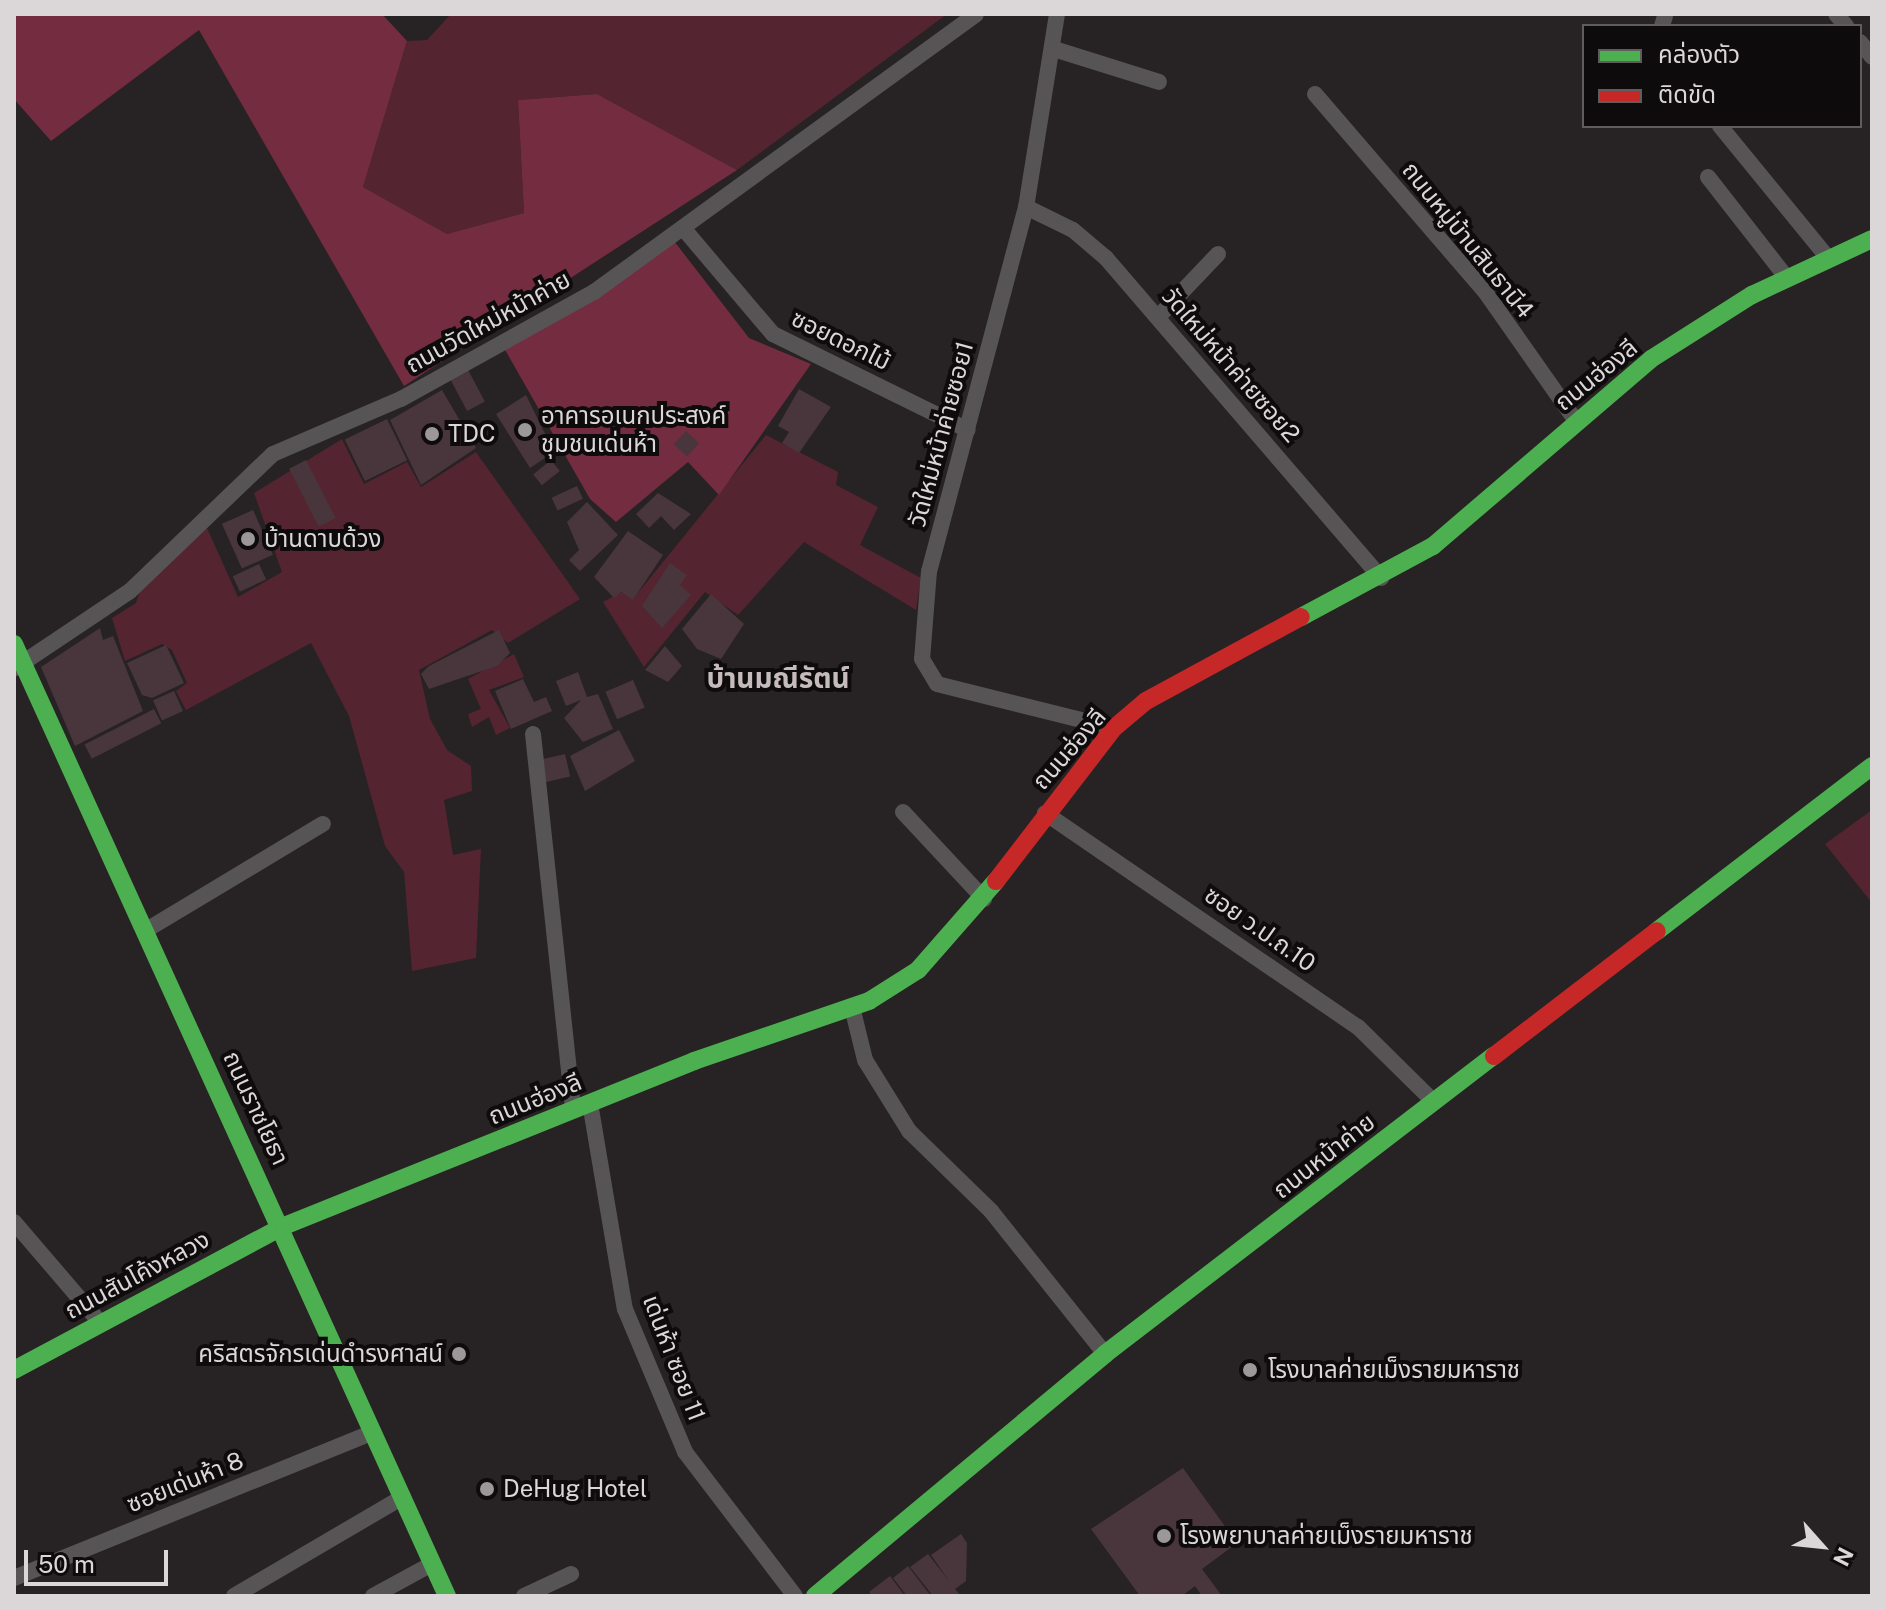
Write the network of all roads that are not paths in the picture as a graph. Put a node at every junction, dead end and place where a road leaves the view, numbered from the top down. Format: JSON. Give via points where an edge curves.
{"nodes":[{"id":1,"x":976,"y":14,"type":"edge"},
{"id":2,"x":1057,"y":14,"type":"edge"},
{"id":3,"x":1054,"y":49,"type":"junction"},
{"id":4,"x":1159,"y":82,"type":"dead end"},
{"id":5,"x":1315,"y":94,"type":"dead end"},
{"id":6,"x":1722,"y":128,"type":"edge"},
{"id":7,"x":1708,"y":177,"type":"dead end"},
{"id":8,"x":1026,"y":207,"type":"junction"},
{"id":9,"x":683,"y":228,"type":"junction"},
{"id":10,"x":1872,"y":239,"type":"edge"},
{"id":11,"x":1218,"y":254,"type":"dead end"},
{"id":12,"x":1829,"y":259,"type":"junction"},
{"id":13,"x":1787,"y":278,"type":"junction"},
{"id":14,"x":1158,"y":317,"type":"junction"},
{"id":15,"x":1576,"y":421,"type":"junction"},
{"id":16,"x":968,"y":430,"type":"junction"},
{"id":17,"x":1381,"y":578,"type":"junction"},
{"id":18,"x":14,"y":644,"type":"edge"},
{"id":19,"x":19,"y":666,"type":"edge"},
{"id":20,"x":1114,"y":728,"type":"junction"},
{"id":21,"x":533,"y":734,"type":"dead end"},
{"id":22,"x":1872,"y":766,"type":"edge"},
{"id":23,"x":903,"y":812,"type":"dead end"},
{"id":24,"x":1045,"y":813,"type":"junction"},
{"id":25,"x":323,"y":824,"type":"dead end"},
{"id":26,"x":984,"y":899,"type":"junction"},
{"id":27,"x":148,"y":929,"type":"junction"},
{"id":28,"x":852,"y":1007,"type":"junction"},
{"id":29,"x":1434,"y":1102,"type":"junction"},
{"id":30,"x":582,"y":1106,"type":"junction"},
{"id":31,"x":14,"y":1222,"type":"edge"},
{"id":32,"x":284,"y":1226,"type":"junction"},
{"id":33,"x":98,"y":1320,"type":"junction"},
{"id":34,"x":1105,"y":1354,"type":"junction"},
{"id":35,"x":14,"y":1370,"type":"edge"},
{"id":36,"x":374,"y":1432,"type":"junction"},
{"id":37,"x":403,"y":1497,"type":"junction"},
{"id":38,"x":432,"y":1564,"type":"junction"},
{"id":39,"x":571,"y":1574,"type":"dead end"},
{"id":40,"x":14,"y":1578,"type":"edge"},
{"id":41,"x":234,"y":1596,"type":"edge"},
{"id":42,"x":373,"y":1596,"type":"edge"},
{"id":43,"x":447,"y":1596,"type":"edge"},
{"id":44,"x":524,"y":1596,"type":"edge"},
{"id":45,"x":795,"y":1596,"type":"edge"},
{"id":46,"x":815,"y":1596,"type":"edge"}],
"edges":[{"from":1,"to":9,"type":"street","name":"ถนนวัดใหม่หน้าค่าย"},
{"from":2,"to":3,"type":"street","name":"วัดใหม่หน้าค่ายซอย1"},
{"from":3,"to":4,"type":"street"},
{"from":3,"to":8,"type":"street","name":"วัดใหม่หน้าค่ายซอย1"},
{"from":5,"to":15,"type":"street","name":"ถนนหมู่บ้านสินธานี4","via":[[1486,293]]},
{"from":6,"to":12,"type":"street"},
{"from":7,"to":13,"type":"street"},
{"from":8,"to":14,"type":"street","name":"วัดใหม่หน้าค่ายซอย2","via":[[1073,230]]},
{"from":8,"to":16,"type":"street","name":"วัดใหม่หน้าค่ายซอย1"},
{"from":9,"to":16,"type":"street","name":"ซอยดอกไม้","via":[[773,334]]},
{"from":9,"to":19,"type":"street","name":"ถนนวัดใหม่หน้าค่าย","via":[[594,292],[401,399],[273,454],[130,591]]},
{"from":10,"to":12,"type":"street","name":"ถนนฮ่องลี"},
{"from":11,"to":14,"type":"street"},
{"from":12,"to":13,"type":"street","name":"ถนนฮ่องลี"},
{"from":13,"to":15,"type":"street","name":"ถนนฮ่องลี","via":[[1651,359]]},
{"from":14,"to":17,"type":"street","name":"วัดใหม่หน้าค่ายซอย2"},
{"from":15,"to":17,"type":"street","name":"ถนนฮ่องลี","via":[[1460,525]]},
{"from":16,"to":20,"type":"street","name":"วัดใหม่หน้าค่ายซอย1","via":[[929,571],[922,659],[929,677]]},
{"from":17,"to":20,"type":"street","name":"ถนนฮ่องลี","via":[[1183,677]]},
{"from":18,"to":19,"type":"street","name":"ถนนราชโยธา"},
{"from":19,"to":27,"type":"street","name":"ถนนราชโยธา"},
{"from":20,"to":24,"type":"street","name":"ถนนฮ่องลี"},
{"from":21,"to":30,"type":"street","name":"เด่นห้า ซอย 11"},
{"from":22,"to":29,"type":"street","name":"ถนนหน้าค่าย"},
{"from":23,"to":26,"type":"street"},
{"from":24,"to":26,"type":"street","name":"ถนนฮ่องลี"},
{"from":24,"to":29,"type":"street","name":"ซอย ว.ป.ถ.10","via":[[1358,1027]]},
{"from":25,"to":27,"type":"street"},
{"from":26,"to":28,"type":"street","name":"ถนนฮ่องลี","via":[[918,970]]},
{"from":27,"to":32,"type":"street","name":"ถนนราชโยธา"},
{"from":28,"to":30,"type":"street","name":"ถนนฮ่องลี"},
{"from":28,"to":34,"type":"street","via":[[865,1060],[909,1131],[991,1211]]},
{"from":29,"to":34,"type":"street","name":"ถนนหน้าค่าย"},
{"from":30,"to":32,"type":"street","name":"ถนนฮ่องลี"},
{"from":30,"to":45,"type":"street","name":"เด่นห้า ซอย 11","via":[[625,1309],[685,1452]]},
{"from":31,"to":33,"type":"street"},
{"from":32,"to":33,"type":"street","name":"ถนนสันโค้งหลวง"},
{"from":32,"to":36,"type":"street","name":"ถนนราชโยธา"},
{"from":33,"to":35,"type":"street","name":"ถนนสันโค้งหลวง"},
{"from":34,"to":46,"type":"street","name":"ถนนหน้าค่าย"},
{"from":36,"to":37,"type":"street","name":"ถนนราชโยธา"},
{"from":36,"to":40,"type":"street","name":"ซอยเด่นห้า 8"},
{"from":37,"to":38,"type":"street","name":"ถนนราชโยธา"},
{"from":37,"to":41,"type":"street"},
{"from":38,"to":42,"type":"street"},
{"from":38,"to":43,"type":"street","name":"ถนนราชโยธา"},
{"from":39,"to":44,"type":"street"}]}
